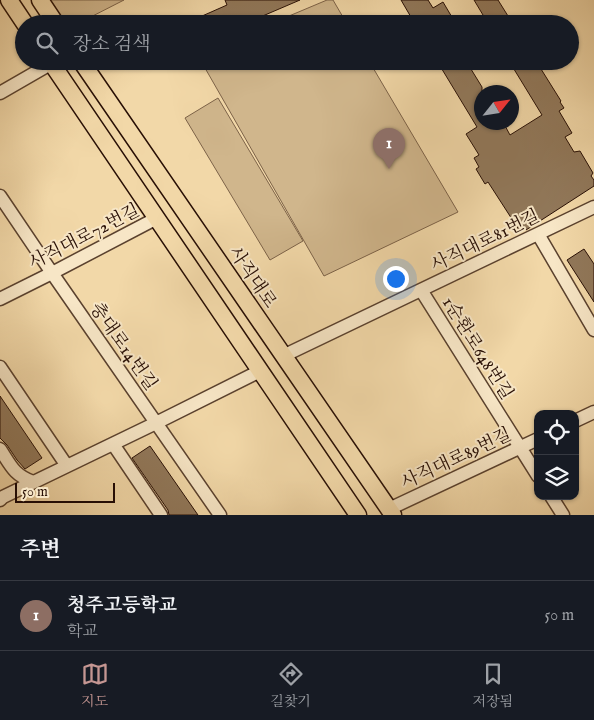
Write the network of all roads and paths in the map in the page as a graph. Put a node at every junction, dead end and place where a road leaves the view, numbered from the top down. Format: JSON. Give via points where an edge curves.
{"nodes":[{"id":1,"x":9,"y":0,"type":"edge"},
{"id":2,"x":40,"y":0,"type":"edge"},
{"id":3,"x":19,"y":15,"type":"edge"},
{"id":4,"x":50,"y":15,"type":"edge"},
{"id":5,"x":38,"y":70,"type":"edge"},
{"id":6,"x":56,"y":70,"type":"edge"},
{"id":7,"x":88,"y":70,"type":"edge"},
{"id":8,"x":0,"y":93,"type":"edge"},
{"id":9,"x":0,"y":196,"type":"edge"},
{"id":10,"x":594,"y":207,"type":"edge"},
{"id":11,"x":157,"y":218,"type":"junction"},
{"id":12,"x":538,"y":234,"type":"junction"},
{"id":13,"x":52,"y":273,"type":"junction"},
{"id":14,"x":421,"y":290,"type":"junction"},
{"id":15,"x":0,"y":299,"type":"edge"},
{"id":16,"x":594,"y":330,"type":"edge"},
{"id":17,"x":283,"y":356,"type":"junction"},
{"id":18,"x":0,"y":367,"type":"edge"},
{"id":19,"x":260,"y":371,"type":"junction"},
{"id":20,"x":594,"y":412,"type":"edge"},
{"id":21,"x":579,"y":419,"type":"edge"},
{"id":22,"x":156,"y":423,"type":"junction"},
{"id":23,"x":534,"y":441,"type":"edge"},
{"id":24,"x":114,"y":444,"type":"junction"},
{"id":25,"x":520,"y":447,"type":"junction"},
{"id":26,"x":0,"y":449,"type":"edge"},
{"id":27,"x":67,"y":466,"type":"junction"},
{"id":28,"x":534,"y":470,"type":"edge"},
{"id":29,"x":33,"y":482,"type":"junction"},
{"id":30,"x":0,"y":500,"type":"edge"},
{"id":31,"x":553,"y":500,"type":"edge"},
{"id":32,"x":391,"y":512,"type":"edge"},
{"id":33,"x":161,"y":515,"type":"edge"},
{"id":34,"x":220,"y":515,"type":"edge"},
{"id":35,"x":358,"y":515,"type":"edge"},
{"id":36,"x":562,"y":515,"type":"edge"}],
"edges":[{"from":1,"to":3,"type":"main road"},
{"from":2,"to":4,"type":"main road"},
{"from":5,"to":8,"type":"street"},
{"from":6,"to":11,"type":"main road"},
{"from":7,"to":17,"type":"main road","name":"사직대로"},
{"from":9,"to":13,"type":"street","name":"충대로14번길"},
{"from":10,"to":12,"type":"street","name":"사직대로81번길"},
{"from":11,"to":13,"type":"street","name":"사직대로72번길"},
{"from":11,"to":19,"type":"main road"},
{"from":12,"to":14,"type":"street","name":"사직대로81번길"},
{"from":12,"to":16,"type":"street"},
{"from":13,"to":15,"type":"street","name":"사직대로72번길"},
{"from":13,"to":22,"type":"street","name":"충대로14번길"},
{"from":14,"to":17,"type":"street","name":"사직대로81번길"},
{"from":14,"to":25,"type":"street","name":"1순환로648번길"},
{"from":17,"to":32,"type":"main road","name":"사직대로"},
{"from":18,"to":27,"type":"street"},
{"from":19,"to":22,"type":"street"},
{"from":19,"to":35,"type":"main road"},
{"from":20,"to":21,"type":"street"},
{"from":22,"to":24,"type":"street"},
{"from":22,"to":34,"type":"street","name":"충대로14번길"},
{"from":23,"to":25,"type":"street","name":"사직대로89번길"},
{"from":24,"to":27,"type":"street"},
{"from":24,"to":33,"type":"street"},
{"from":25,"to":28,"type":"street","name":"1순환로648번길"},
{"from":25,"to":32,"type":"street","name":"사직대로89번길"},
{"from":26,"to":29,"type":"street","via":[[15,472]]},
{"from":27,"to":29,"type":"street"},
{"from":29,"to":30,"type":"street"},
{"from":31,"to":36,"type":"street"}]}
